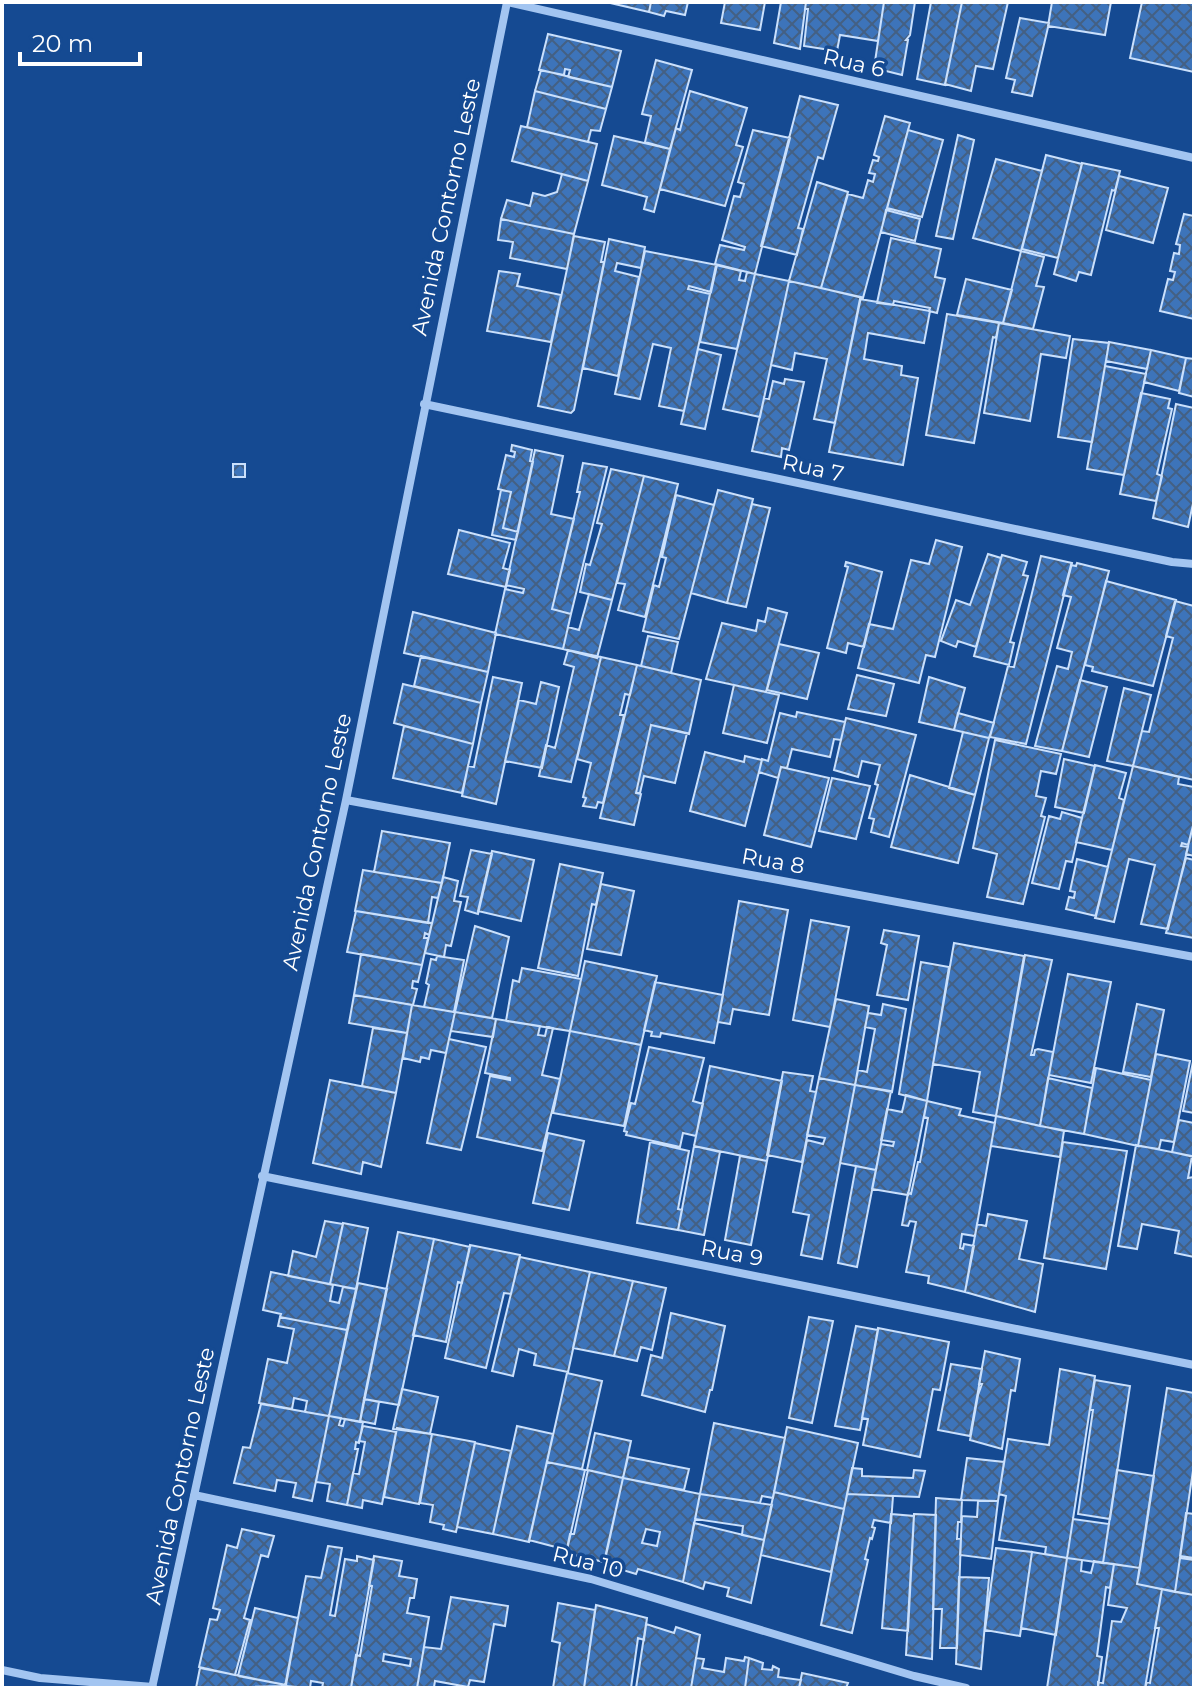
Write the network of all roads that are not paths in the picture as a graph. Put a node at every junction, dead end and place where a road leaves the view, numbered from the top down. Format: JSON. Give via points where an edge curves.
{"nodes":[{"id":1,"x":507,"y":2,"type":"edge"},
{"id":2,"x":1194,"y":158,"type":"edge"},
{"id":3,"x":424,"y":404,"type":"junction"},
{"id":4,"x":1194,"y":564,"type":"edge"},
{"id":5,"x":346,"y":800,"type":"junction"},
{"id":6,"x":1194,"y":957,"type":"edge"},
{"id":7,"x":262,"y":1176,"type":"junction"},
{"id":8,"x":1194,"y":1365,"type":"edge"},
{"id":9,"x":194,"y":1495,"type":"junction"},
{"id":10,"x":2,"y":1670,"type":"edge"},
{"id":11,"x":152,"y":1687,"type":"edge"},
{"id":12,"x":966,"y":1688,"type":"edge"}],
"edges":[{"from":1,"to":2,"type":"street","name":"Rua 6"},
{"from":1,"to":3,"type":"street","name":"Avenida Contorno Leste"},
{"from":3,"to":4,"type":"street","name":"Rua 7"},
{"from":3,"to":5,"type":"street","name":"Avenida Contorno Leste"},
{"from":5,"to":6,"type":"street","name":"Rua 8"},
{"from":5,"to":7,"type":"street","name":"Avenida Contorno Leste"},
{"from":7,"to":8,"type":"street","name":"Rua 9"},
{"from":7,"to":9,"type":"street","name":"Avenida Contorno Leste"},
{"from":9,"to":11,"type":"street","name":"Avenida Contorno Leste"},
{"from":9,"to":12,"type":"street","name":"Rua 10","via":[[591,1579]]},
{"from":10,"to":11,"type":"street"}]}
